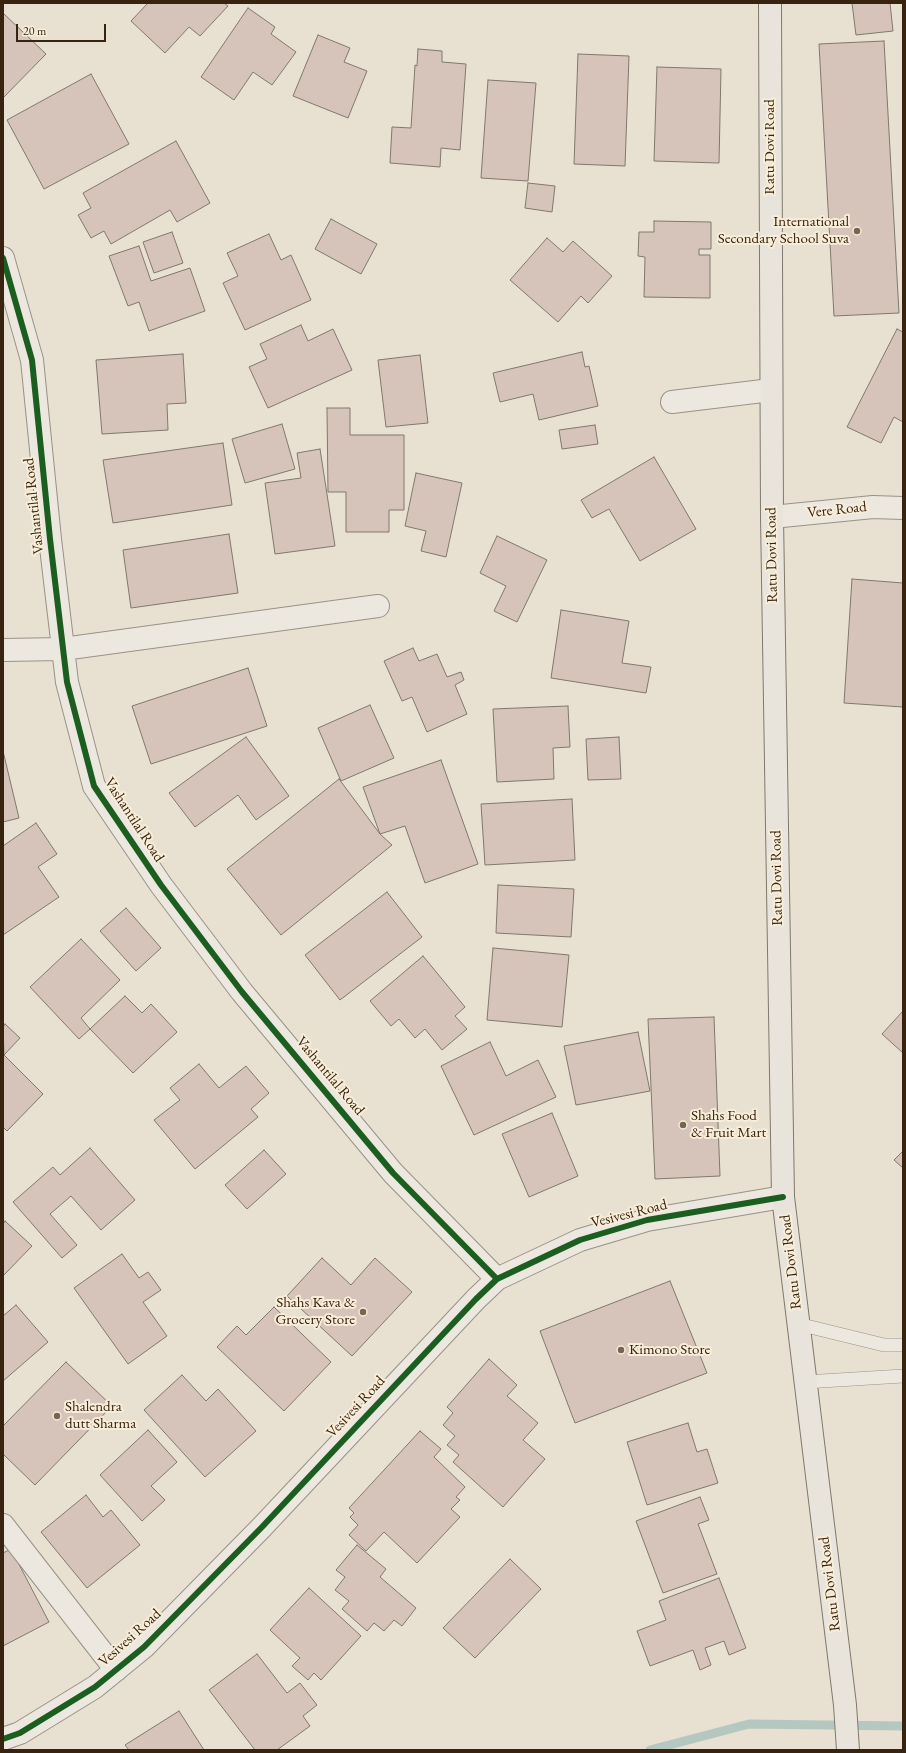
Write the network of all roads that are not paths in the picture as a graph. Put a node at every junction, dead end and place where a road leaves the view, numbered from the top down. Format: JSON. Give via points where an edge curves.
{"nodes":[{"id":1,"x":770,"y":3,"type":"edge"},
{"id":2,"x":3,"y":258,"type":"edge"},
{"id":3,"x":771,"y":390,"type":"junction"},
{"id":4,"x":672,"y":402,"type":"dead end"},
{"id":5,"x":903,"y":508,"type":"edge"},
{"id":6,"x":772,"y":517,"type":"junction"},
{"id":7,"x":378,"y":606,"type":"dead end"},
{"id":8,"x":63,"y":649,"type":"junction"},
{"id":9,"x":3,"y":650,"type":"edge"},
{"id":10,"x":783,"y":1197,"type":"junction"},
{"id":11,"x":497,"y":1279,"type":"junction"},
{"id":12,"x":798,"y":1324,"type":"junction"},
{"id":13,"x":903,"y":1345,"type":"edge"},
{"id":14,"x":903,"y":1376,"type":"edge"},
{"id":15,"x":805,"y":1382,"type":"junction"},
{"id":16,"x":3,"y":1526,"type":"edge"},
{"id":17,"x":116,"y":1670,"type":"junction"},
{"id":18,"x":3,"y":1739,"type":"edge"},
{"id":19,"x":848,"y":1750,"type":"edge"}],
"edges":[{"from":1,"to":3,"type":"main road","name":"Ratu Dovi Road"},
{"from":2,"to":8,"type":"street","name":"Vashantilal Road","via":[[32,360]]},
{"from":3,"to":4,"type":"street"},
{"from":3,"to":6,"type":"main road","name":"Ratu Dovi Road"},
{"from":5,"to":6,"type":"street","name":"Vere Road","via":[[873,507]]},
{"from":6,"to":10,"type":"main road","name":"Ratu Dovi Road"},
{"from":7,"to":8,"type":"street"},
{"from":8,"to":9,"type":"street"},
{"from":8,"to":11,"type":"street","name":"Vashantilal Road","via":[[67,682],[94,786],[161,885],[242,992],[393,1173]]},
{"from":10,"to":11,"type":"street","name":"Vesivesi Road","via":[[647,1220],[580,1240]]},
{"from":10,"to":12,"type":"main road","name":"Ratu Dovi Road"},
{"from":11,"to":17,"type":"street","name":"Vesivesi Road","via":[[262,1527],[144,1646]]},
{"from":12,"to":13,"type":"lane","via":[[884,1345]]},
{"from":12,"to":15,"type":"main road","name":"Ratu Dovi Road"},
{"from":14,"to":15,"type":"lane"},
{"from":15,"to":19,"type":"main road","name":"Ratu Dovi Road","via":[[845,1705]]},
{"from":16,"to":17,"type":"street"},
{"from":17,"to":18,"type":"street","name":"Vesivesi Road","via":[[95,1687],[20,1733]]}]}
